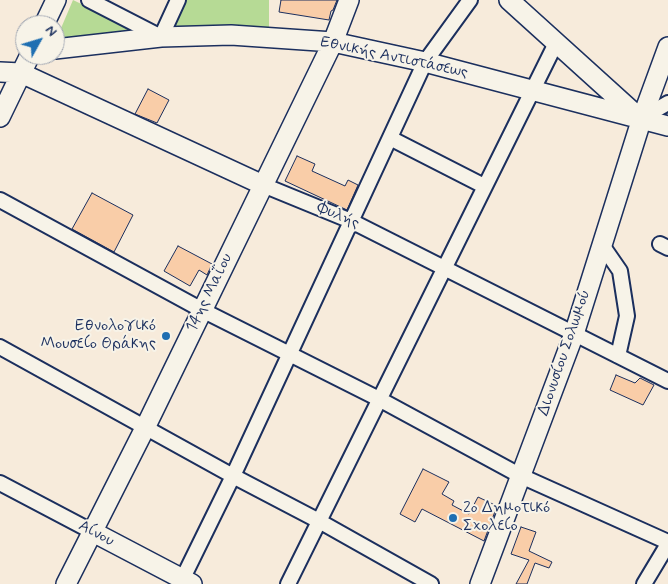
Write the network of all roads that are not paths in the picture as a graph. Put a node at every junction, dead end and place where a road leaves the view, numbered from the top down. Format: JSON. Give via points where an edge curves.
{"nodes":[{"id":1,"x":56,"y":0,"type":"edge"},
{"id":2,"x":89,"y":0,"type":"edge"},
{"id":3,"x":178,"y":0,"type":"edge"},
{"id":4,"x":349,"y":0,"type":"edge"},
{"id":5,"x":470,"y":0,"type":"edge"},
{"id":6,"x":509,"y":0,"type":"edge"},
{"id":7,"x":49,"y":15,"type":"edge"},
{"id":8,"x":161,"y":37,"type":"junction"},
{"id":9,"x":333,"y":42,"type":"junction"},
{"id":10,"x":556,"y":43,"type":"junction"},
{"id":11,"x":668,"y":47,"type":"edge"},
{"id":12,"x":65,"y":48,"type":"edge"},
{"id":13,"x":15,"y":58,"type":"edge"},
{"id":14,"x":425,"y":62,"type":"junction"},
{"id":15,"x":0,"y":64,"type":"edge"},
{"id":16,"x":25,"y":65,"type":"edge"},
{"id":17,"x":0,"y":72,"type":"edge"},
{"id":18,"x":21,"y":73,"type":"junction"},
{"id":19,"x":532,"y":90,"type":"junction"},
{"id":20,"x":668,"y":103,"type":"edge"},
{"id":21,"x":0,"y":117,"type":"edge"},
{"id":22,"x":642,"y":118,"type":"junction"},
{"id":23,"x":668,"y":126,"type":"edge"},
{"id":24,"x":390,"y":138,"type":"junction"},
{"id":25,"x":263,"y":185,"type":"junction"},
{"id":26,"x":484,"y":186,"type":"junction"},
{"id":27,"x":0,"y":200,"type":"edge"},
{"id":28,"x":350,"y":221,"type":"junction"},
{"id":29,"x":602,"y":245,"type":"junction"},
{"id":30,"x":445,"y":268,"type":"junction"},
{"id":31,"x":202,"y":310,"type":"junction"},
{"id":32,"x":574,"y":334,"type":"junction"},
{"id":33,"x":0,"y":347,"type":"edge"},
{"id":34,"x":288,"y":353,"type":"junction"},
{"id":35,"x":618,"y":356,"type":"junction"},
{"id":36,"x":668,"y":381,"type":"edge"},
{"id":37,"x":379,"y":400,"type":"junction"},
{"id":38,"x":145,"y":428,"type":"junction"},
{"id":39,"x":233,"y":476,"type":"junction"},
{"id":40,"x":521,"y":476,"type":"junction"},
{"id":41,"x":0,"y":483,"type":"edge"},
{"id":42,"x":319,"y":521,"type":"junction"},
{"id":43,"x":93,"y":532,"type":"junction"},
{"id":44,"x":668,"y":543,"type":"edge"},
{"id":45,"x":184,"y":582,"type":"edge"},
{"id":46,"x":66,"y":584,"type":"edge"},
{"id":47,"x":288,"y":584,"type":"edge"},
{"id":48,"x":431,"y":584,"type":"edge"},
{"id":49,"x":480,"y":584,"type":"edge"},
{"id":50,"x":644,"y":584,"type":"edge"}],
"edges":[{"from":1,"to":7,"type":"street"},
{"from":2,"to":8,"type":"street"},
{"from":3,"to":8,"type":"street"},
{"from":4,"to":9,"type":"street","name":"14ης Μαΐου"},
{"from":5,"to":14,"type":"street"},
{"from":6,"to":10,"type":"street"},
{"from":8,"to":9,"type":"street","name":"Εθνικής Αντιστάσεως","via":[[231,35]]},
{"from":8,"to":12,"type":"street","name":"Εθνικής Αντιστάσεως"},
{"from":9,"to":14,"type":"street","name":"Εθνικής Αντιστάσεως"},
{"from":9,"to":25,"type":"street","name":"14ης Μαΐου"},
{"from":10,"to":19,"type":"street"},
{"from":10,"to":22,"type":"street"},
{"from":11,"to":22,"type":"street","name":"Διονυσίου Σολωμού"},
{"from":13,"to":15,"type":"street"},
{"from":14,"to":19,"type":"street","name":"Εθνικής Αντιστάσεως"},
{"from":14,"to":24,"type":"street"},
{"from":16,"to":18,"type":"street"},
{"from":17,"to":18,"type":"street","name":"Φυλής"},
{"from":18,"to":21,"type":"street"},
{"from":18,"to":25,"type":"street","name":"Φυλής"},
{"from":19,"to":22,"type":"street","name":"Εθνικής Αντιστάσεως"},
{"from":19,"to":26,"type":"street"},
{"from":20,"to":22,"type":"street"},
{"from":22,"to":23,"type":"street","name":"Εθνικής Αντιστάσεως"},
{"from":22,"to":29,"type":"street","name":"Διονυσίου Σολωμού"},
{"from":24,"to":26,"type":"street"},
{"from":24,"to":28,"type":"street"},
{"from":25,"to":28,"type":"street","name":"Φυλής"},
{"from":25,"to":31,"type":"street","name":"14ης Μαΐου"},
{"from":26,"to":30,"type":"street"},
{"from":27,"to":31,"type":"street"},
{"from":28,"to":30,"type":"street","name":"Φυλής"},
{"from":28,"to":34,"type":"street"},
{"from":29,"to":32,"type":"street","name":"Διονυσίου Σολωμού"},
{"from":29,"to":35,"type":"street","via":[[620,271],[627,316]]},
{"from":30,"to":32,"type":"street","name":"Φυλής"},
{"from":30,"to":37,"type":"street"},
{"from":31,"to":34,"type":"street"},
{"from":31,"to":38,"type":"street","name":"14ης Μαΐου"},
{"from":32,"to":35,"type":"street","name":"Φυλής"},
{"from":32,"to":40,"type":"street","name":"Διονυσίου Σολωμού"},
{"from":33,"to":38,"type":"street"},
{"from":34,"to":37,"type":"street"},
{"from":34,"to":39,"type":"street"},
{"from":35,"to":36,"type":"street","name":"Φυλής"},
{"from":37,"to":40,"type":"street"},
{"from":37,"to":42,"type":"street"},
{"from":38,"to":39,"type":"street"},
{"from":38,"to":43,"type":"street","name":"14ης Μαΐου"},
{"from":39,"to":42,"type":"street"},
{"from":39,"to":45,"type":"street"},
{"from":40,"to":44,"type":"street"},
{"from":40,"to":49,"type":"street","name":"Διονυσίου Σολωμού"},
{"from":41,"to":43,"type":"street","name":"Αίνου"},
{"from":42,"to":47,"type":"street"},
{"from":42,"to":48,"type":"street"},
{"from":43,"to":45,"type":"street","name":"Αίνου"},
{"from":43,"to":46,"type":"street","name":"14ης Μαΐου"},
{"from":44,"to":50,"type":"street"}]}
